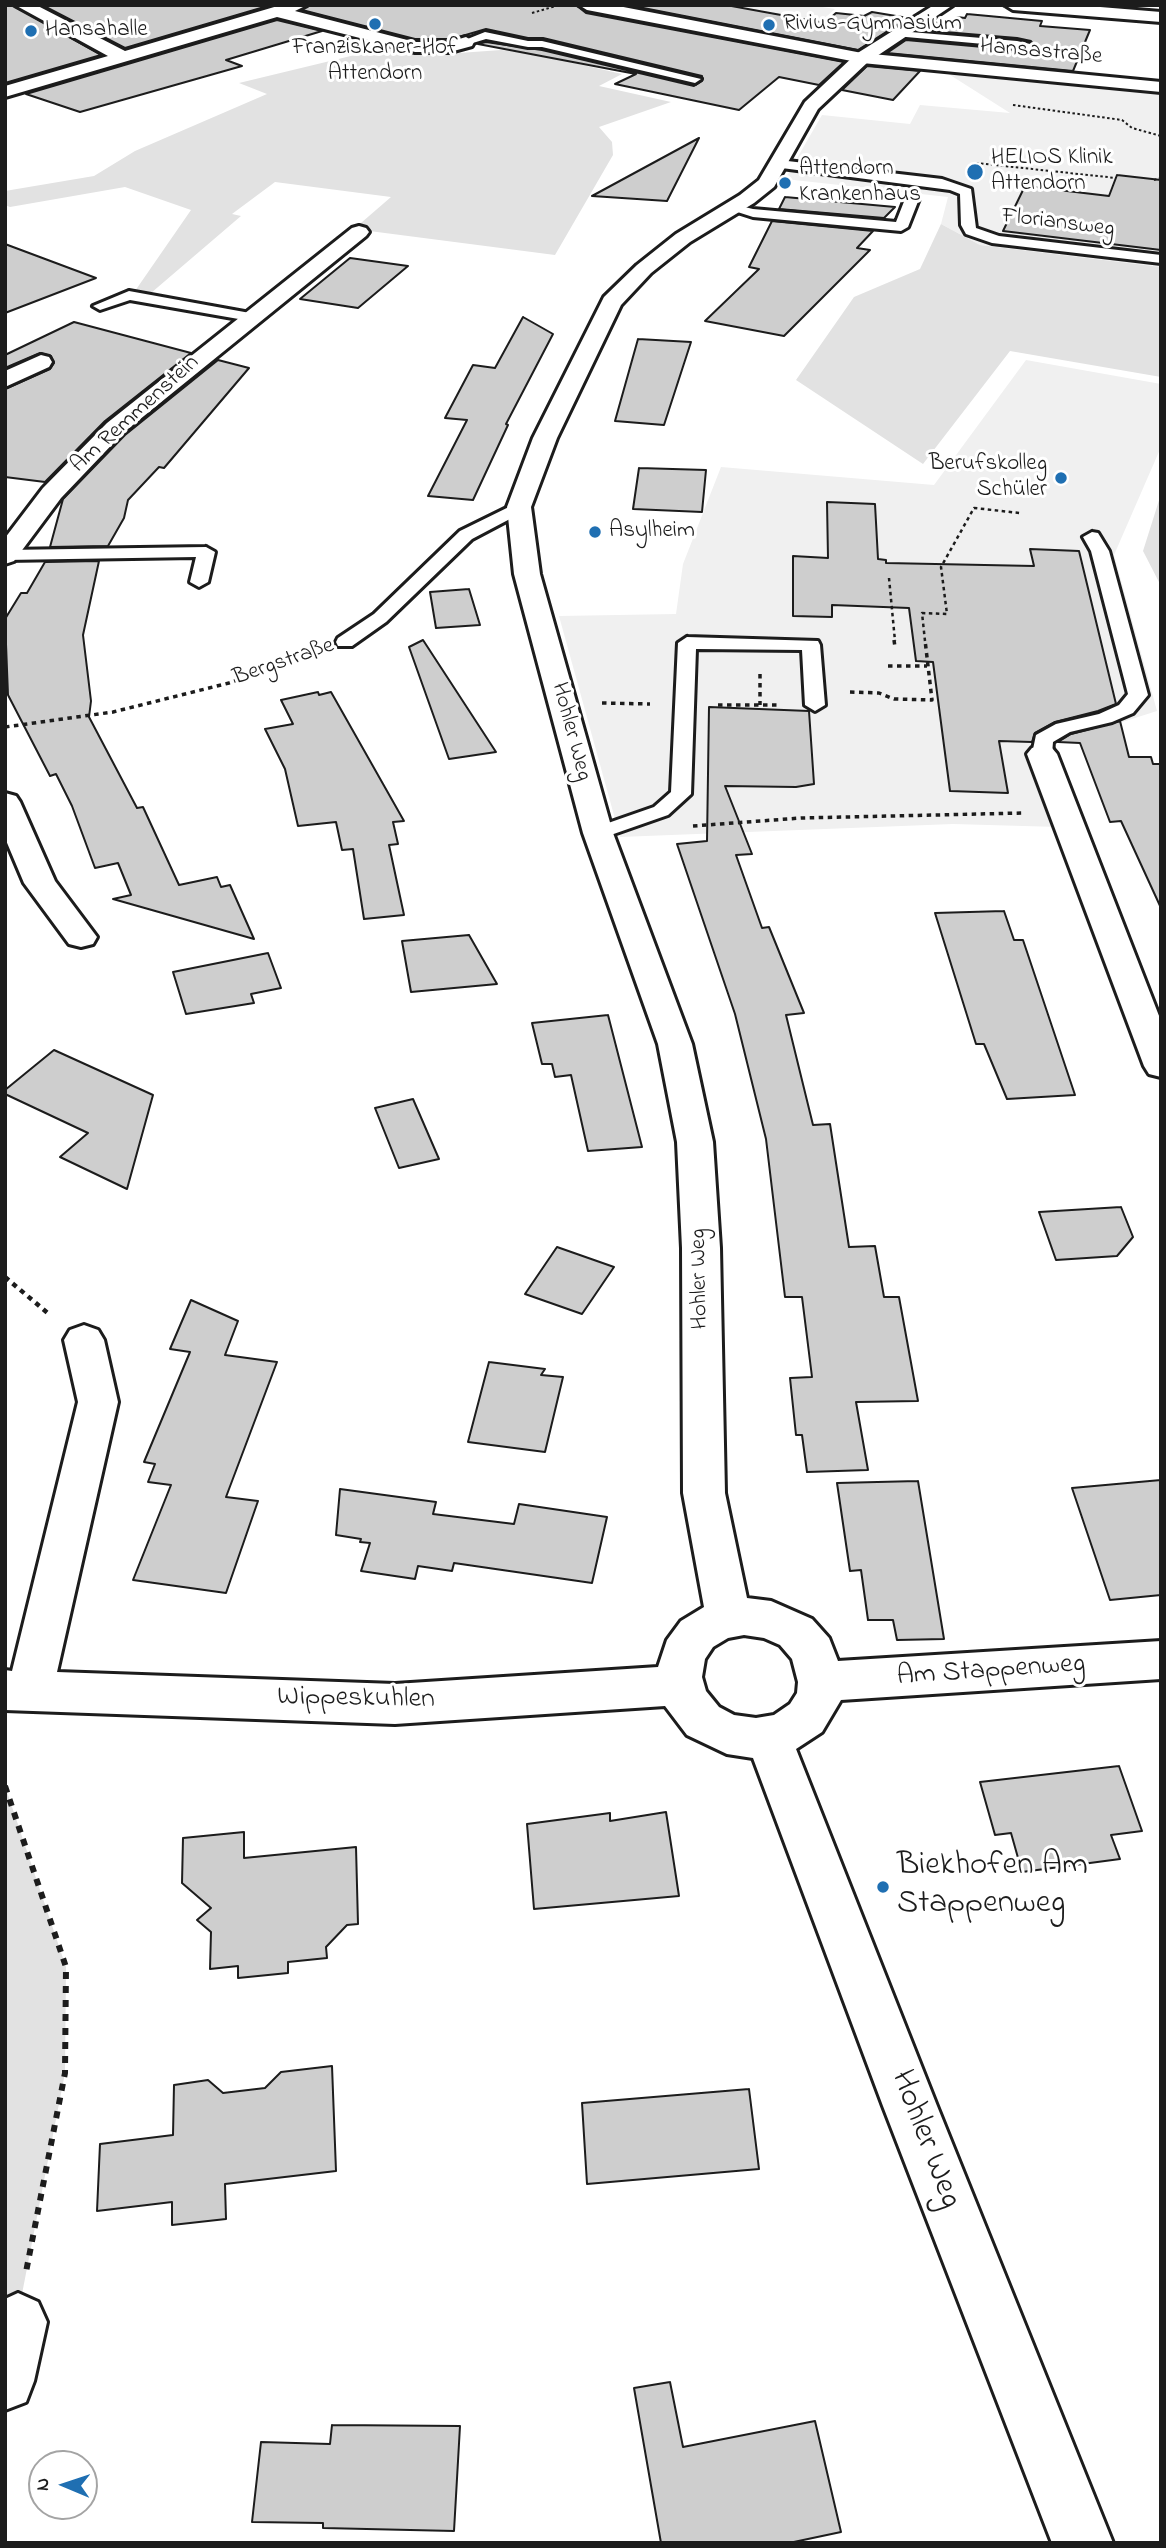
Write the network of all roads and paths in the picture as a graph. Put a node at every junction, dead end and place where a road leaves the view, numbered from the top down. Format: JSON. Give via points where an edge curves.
{"nodes":[{"id":1,"x":23,"y":5,"type":"edge"},
{"id":2,"x":299,"y":5,"type":"edge"},
{"id":3,"x":587,"y":5,"type":"edge"},
{"id":4,"x":945,"y":5,"type":"edge"},
{"id":5,"x":1013,"y":5,"type":"edge"},
{"id":6,"x":279,"y":12,"type":"junction"},
{"id":7,"x":1161,"y":17,"type":"edge"},
{"id":8,"x":899,"y":34,"type":"junction"},
{"id":9,"x":466,"y":42,"type":"joint"},
{"id":10,"x":1029,"y":50,"type":"dead end"},
{"id":11,"x":125,"y":58,"type":"junction"},
{"id":12,"x":862,"y":58,"type":"junction"},
{"id":13,"x":695,"y":79,"type":"dead end"},
{"id":14,"x":1161,"y":87,"type":"edge"},
{"id":15,"x":5,"y":92,"type":"edge"},
{"id":16,"x":1042,"y":111,"type":"dead end"},
{"id":17,"x":1161,"y":136,"type":"edge"},
{"id":18,"x":779,"y":164,"type":"junction"},
{"id":19,"x":972,"y":165,"type":"dead end"},
{"id":20,"x":1116,"y":178,"type":"dead end"},
{"id":21,"x":1161,"y":178,"type":"edge"},
{"id":22,"x":1154,"y":180,"type":"dead end"},
{"id":23,"x":912,"y":199,"type":"dead end"},
{"id":24,"x":723,"y":214,"type":"junction"},
{"id":25,"x":762,"y":228,"type":"dead end"},
{"id":26,"x":359,"y":232,"type":"dead end"},
{"id":27,"x":1161,"y":259,"type":"edge"},
{"id":28,"x":100,"y":306,"type":"dead end"},
{"id":29,"x":250,"y":317,"type":"junction"},
{"id":30,"x":41,"y":362,"type":"dead end"},
{"id":31,"x":5,"y":380,"type":"edge"},
{"id":32,"x":519,"y":507,"type":"junction"},
{"id":33,"x":1020,"y":513,"type":"dead end"},
{"id":34,"x":1092,"y":537,"type":"dead end"},
{"id":35,"x":6,"y":556,"type":"edge"},
{"id":36,"x":889,"y":578,"type":"dead end"},
{"id":37,"x":199,"y":582,"type":"dead end"},
{"id":38,"x":345,"y":642,"type":"joint"},
{"id":39,"x":895,"y":648,"type":"dead end"},
{"id":40,"x":888,"y":666,"type":"dead end"},
{"id":41,"x":927,"y":666,"type":"junction"},
{"id":42,"x":760,"y":671,"type":"dead end"},
{"id":43,"x":879,"y":693,"type":"dead end"},
{"id":44,"x":684,"y":704,"type":"junction"},
{"id":45,"x":760,"y":705,"type":"dead end"},
{"id":46,"x":815,"y":705,"type":"dead end"},
{"id":47,"x":563,"y":706,"type":"junction"},
{"id":48,"x":5,"y":727,"type":"edge"},
{"id":49,"x":1042,"y":754,"type":"joint"},
{"id":50,"x":5,"y":802,"type":"edge"},
{"id":51,"x":1003,"y":813,"type":"dead end"},
{"id":52,"x":692,"y":827,"type":"dead end"},
{"id":53,"x":598,"y":833,"type":"junction"},
{"id":54,"x":81,"y":937,"type":"dead end"},
{"id":55,"x":1161,"y":1066,"type":"edge"},
{"id":56,"x":5,"y":1277,"type":"edge"},
{"id":57,"x":84,"y":1340,"type":"joint"},
{"id":58,"x":729,"y":1619,"type":"junction"},
{"id":59,"x":1161,"y":1660,"type":"edge"},
{"id":60,"x":821,"y":1682,"type":"junction"},
{"id":61,"x":681,"y":1685,"type":"junction"},
{"id":62,"x":18,"y":1690,"type":"edge"},
{"id":63,"x":768,"y":1736,"type":"junction"},
{"id":64,"x":5,"y":1786,"type":"edge"},
{"id":65,"x":18,"y":2322,"type":"joint"},
{"id":66,"x":5,"y":2381,"type":"edge"},
{"id":67,"x":1083,"y":2543,"type":"edge"}],
"edges":[{"from":1,"to":11,"type":"street"},
{"from":2,"to":6,"type":"street"},
{"from":3,"to":12,"type":"street","name":"Hansastraße"},
{"from":4,"to":8,"type":"street","name":"Hohler Weg"},
{"from":5,"to":7,"type":"street"},
{"from":6,"to":9,"type":"street","via":[[415,47]]},
{"from":6,"to":11,"type":"street"},
{"from":8,"to":10,"type":"lane","via":[[1017,44]]},
{"from":8,"to":12,"type":"street","name":"Hohler Weg"},
{"from":9,"to":13,"type":"lane","via":[[485,35],[542,44]]},
{"from":11,"to":15,"type":"street"},
{"from":12,"to":14,"type":"street","name":"Hansastraße"},
{"from":12,"to":18,"type":"street","name":"Hohler Weg","via":[[811,106]]},
{"from":16,"to":17,"type":"path","via":[[1122,120],[1132,128]]},
{"from":18,"to":24,"type":"street","name":"Hohler Weg","via":[[767,183]]},
{"from":18,"to":27,"type":"lane","name":"Floriansweg","via":[[955,187],[966,192],[971,231],[997,240]]},
{"from":19,"to":20,"type":"path"},
{"from":21,"to":22,"type":"path"},
{"from":23,"to":24,"type":"lane","via":[[901,227]]},
{"from":24,"to":25,"type":"lane"},
{"from":24,"to":32,"type":"street","name":"Hohler Weg","via":[[683,238],[612,302],[545,438]]},
{"from":26,"to":29,"type":"street","name":"Am Remmenstein"},
{"from":28,"to":29,"type":"lane","via":[[129,295]]},
{"from":29,"to":35,"type":"street","name":"Am Remmenstein","via":[[115,428],[52,493]]},
{"from":30,"to":31,"type":"street"},
{"from":32,"to":38,"type":"lane","name":"Bergstraße","via":[[466,535],[380,618]]},
{"from":32,"to":47,"type":"street","name":"Hohler Weg","via":[[527,574]]},
{"from":33,"to":41,"type":"path","via":[[974,508],[941,567],[947,614],[922,613]]},
{"from":34,"to":49,"type":"lane","via":[[1100,551],[1138,695],[1126,709],[1043,739]]},
{"from":35,"to":37,"type":"lane","name":"Am Remmenstein","via":[[205,552]]},
{"from":36,"to":39,"type":"path"},
{"from":38,"to":48,"type":"path","name":"Bergstraße","via":[[229,683],[126,709]]},
{"from":40,"to":41,"type":"path"},
{"from":41,"to":43,"type":"path","via":[[932,700],[894,699]]},
{"from":42,"to":45,"type":"path"},
{"from":44,"to":46,"type":"lane","via":[[687,643],[811,645]]},
{"from":44,"to":47,"type":"path"},
{"from":44,"to":53,"type":"lane","via":[[681,794],[661,811]]},
{"from":47,"to":53,"type":"street","name":"Hohler Weg"},
{"from":49,"to":55,"type":"street"},
{"from":50,"to":54,"type":"street","via":[[40,883]]},
{"from":51,"to":52,"type":"path","via":[[801,818]]},
{"from":53,"to":58,"type":"street","name":"Hohler Weg","via":[[675,1044],[695,1142],[704,1493]]},
{"from":56,"to":57,"type":"path"},
{"from":57,"to":62,"type":"street","name":"Wippeskuhlen","via":[[98,1402]]},
{"from":58,"to":60,"type":"street","via":[[771,1620],[796,1632],[813,1651]]},
{"from":58,"to":61,"type":"street","via":[[697,1634],[683,1654]]},
{"from":59,"to":60,"type":"street","name":"Am Stappenweg"},
{"from":60,"to":63,"type":"street","via":[[819,1698],[806,1718]]},
{"from":61,"to":62,"type":"street","name":"Wippeskuhlen","via":[[395,1704]]},
{"from":61,"to":63,"type":"street","via":[[685,1701],[703,1721],[727,1734]]},
{"from":63,"to":67,"type":"street","name":"Hohler Weg"},
{"from":64,"to":65,"type":"path","via":[[66,1967],[65,2073]]},
{"from":65,"to":66,"type":"street"}]}
